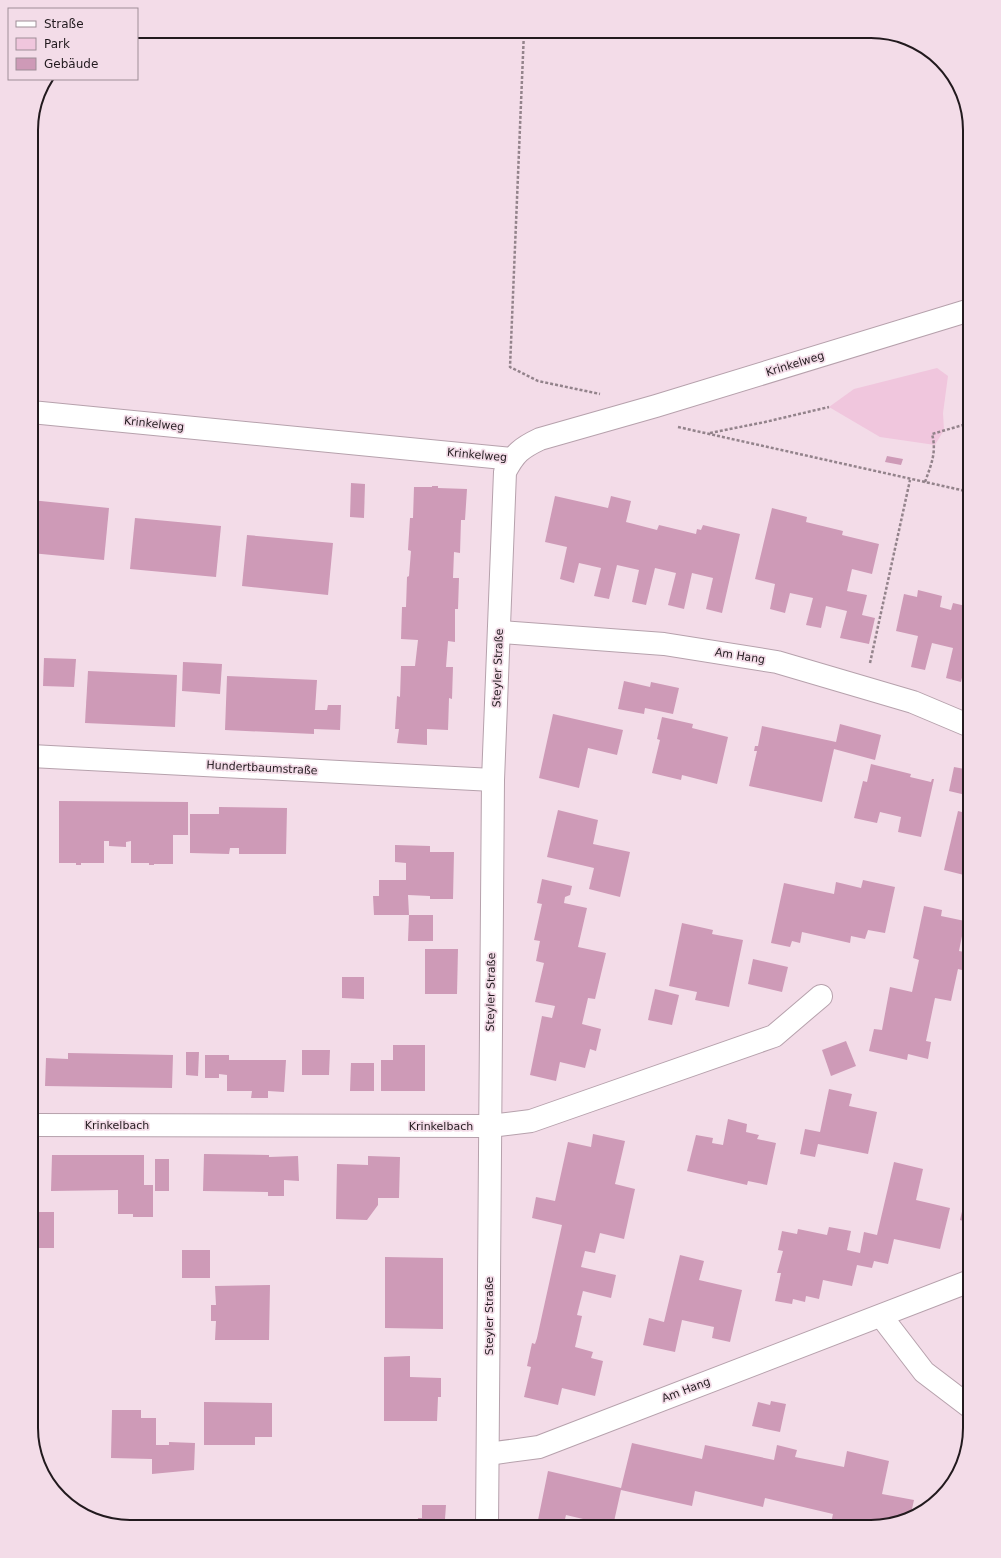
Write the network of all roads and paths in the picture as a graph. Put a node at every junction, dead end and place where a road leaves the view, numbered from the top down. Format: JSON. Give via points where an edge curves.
{"nodes":[{"id":1,"x":524,"y":38,"type":"edge"},
{"id":2,"x":963,"y":312,"type":"edge"},
{"id":3,"x":604,"y":395,"type":"dead end"},
{"id":4,"x":656,"y":406,"type":"junction"},
{"id":5,"x":829,"y":407,"type":"dead end"},
{"id":6,"x":38,"y":413,"type":"edge"},
{"id":7,"x":963,"y":425,"type":"edge"},
{"id":8,"x":707,"y":433,"type":"junction"},
{"id":9,"x":512,"y":459,"type":"junction"},
{"id":10,"x":910,"y":480,"type":"junction"},
{"id":11,"x":925,"y":482,"type":"junction"},
{"id":12,"x":963,"y":490,"type":"edge"},
{"id":13,"x":500,"y":632,"type":"junction"},
{"id":14,"x":864,"y":688,"type":"junction"},
{"id":15,"x":963,"y":723,"type":"edge"},
{"id":16,"x":38,"y":756,"type":"edge"},
{"id":17,"x":493,"y":780,"type":"junction"},
{"id":18,"x":821,"y":996,"type":"dead end"},
{"id":19,"x":38,"y":1125,"type":"edge"},
{"id":20,"x":490,"y":1126,"type":"junction"},
{"id":21,"x":963,"y":1284,"type":"edge"},
{"id":22,"x":881,"y":1316,"type":"junction"},
{"id":23,"x":963,"y":1402,"type":"edge"},
{"id":24,"x":488,"y":1454,"type":"junction"},
{"id":25,"x":487,"y":1520,"type":"edge"}],
"edges":[{"from":1,"to":3,"type":"path","via":[[510,367],[538,380]]},
{"from":2,"to":4,"type":"street","name":"Krinkelweg"},
{"from":4,"to":8,"type":"path","via":[[662,424]]},
{"from":4,"to":9,"type":"street","name":"Krinkelweg","via":[[540,439],[524,446]]},
{"from":5,"to":8,"type":"path"},
{"from":6,"to":9,"type":"street","name":"Krinkelweg"},
{"from":7,"to":11,"type":"path","via":[[932,434],[935,445]]},
{"from":8,"to":10,"type":"path"},
{"from":9,"to":13,"type":"street","name":"Steyler Straße","via":[[505,472],[503,489]]},
{"from":10,"to":11,"type":"path"},
{"from":10,"to":14,"type":"path"},
{"from":11,"to":12,"type":"path"},
{"from":13,"to":14,"type":"street","name":"Am Hang","via":[[664,644],[777,662]]},
{"from":13,"to":17,"type":"street","name":"Steyler Straße"},
{"from":14,"to":15,"type":"street","name":"Am Hang","via":[[914,702]]},
{"from":16,"to":17,"type":"street","name":"Hundertbaumstraße"},
{"from":17,"to":20,"type":"street","name":"Steyler Straße"},
{"from":18,"to":20,"type":"street","name":"Krinkelbach","via":[[774,1036],[531,1121]]},
{"from":19,"to":20,"type":"street","name":"Krinkelbach"},
{"from":20,"to":24,"type":"street","name":"Steyler Straße"},
{"from":21,"to":22,"type":"street","name":"Am Hang"},
{"from":22,"to":23,"type":"street","via":[[924,1372]]},
{"from":22,"to":24,"type":"street","name":"Am Hang","via":[[539,1447]]},
{"from":24,"to":25,"type":"street","name":"Steyler Straße"}]}
